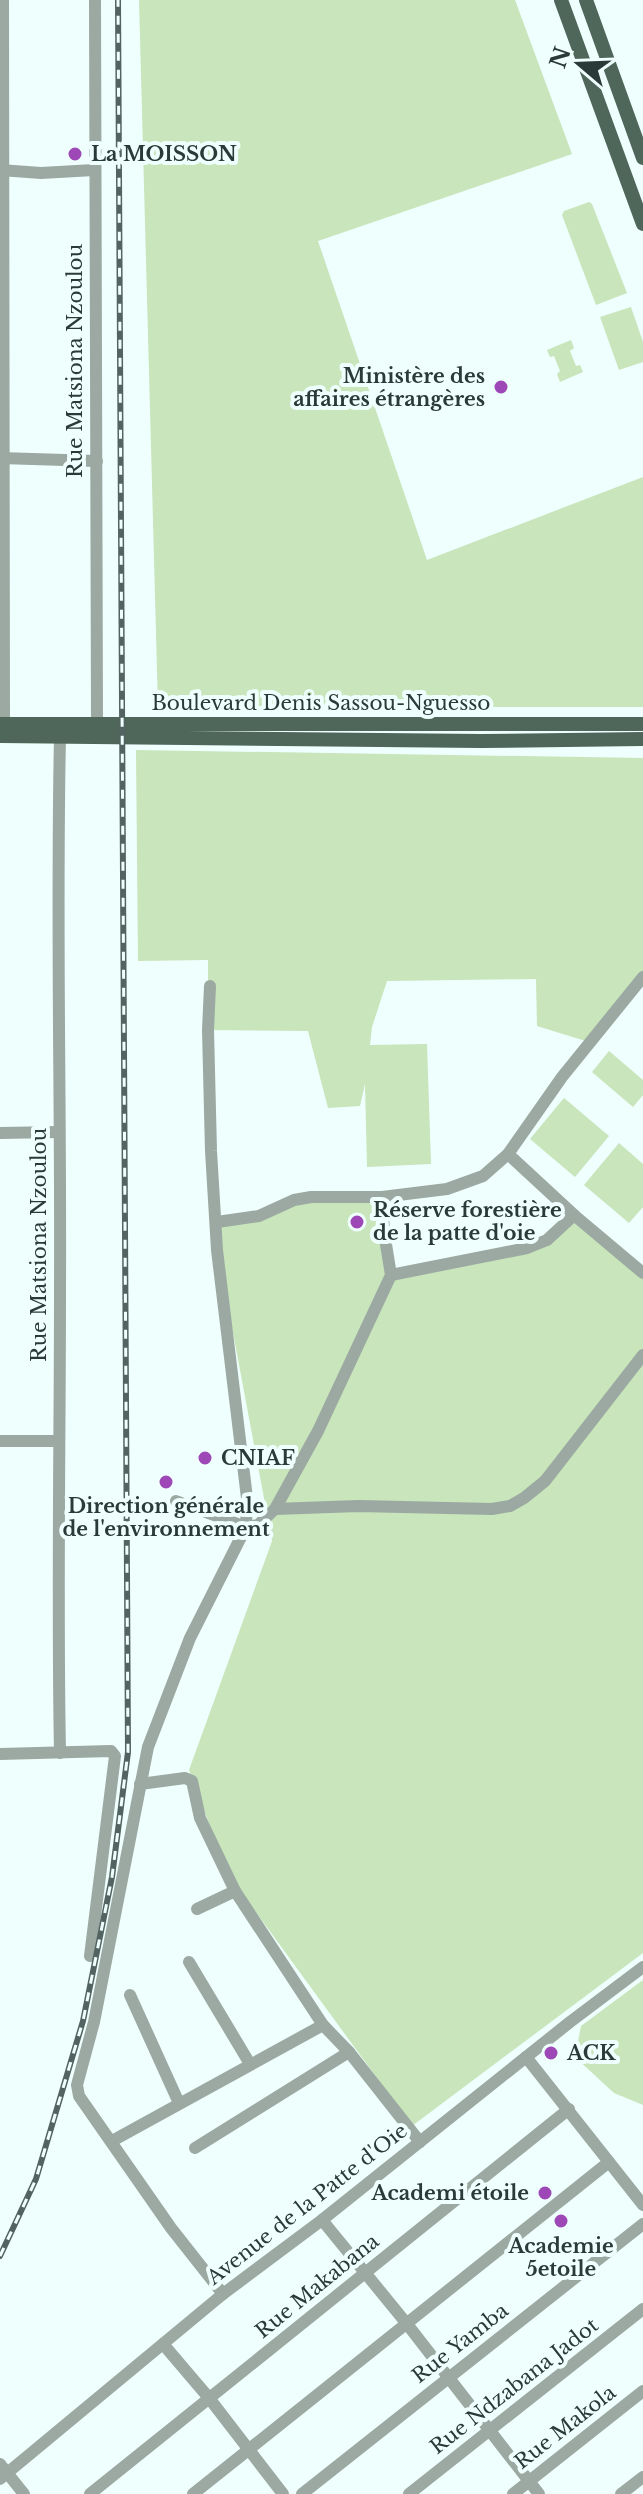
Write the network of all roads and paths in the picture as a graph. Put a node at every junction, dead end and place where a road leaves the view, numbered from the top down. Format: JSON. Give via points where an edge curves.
{"nodes":[{"id":1,"x":3,"y":0,"type":"edge"},
{"id":2,"x":95,"y":0,"type":"edge"},
{"id":3,"x":561,"y":0,"type":"edge"},
{"id":4,"x":586,"y":0,"type":"edge"},
{"id":5,"x":643,"y":158,"type":"edge"},
{"id":6,"x":2,"y":170,"type":"edge"},
{"id":7,"x":94,"y":170,"type":"junction"},
{"id":8,"x":643,"y":224,"type":"edge"},
{"id":9,"x":2,"y":458,"type":"edge"},
{"id":10,"x":97,"y":461,"type":"junction"},
{"id":11,"x":97,"y":723,"type":"junction"},
{"id":12,"x":643,"y":724,"type":"edge"},
{"id":13,"x":1,"y":728,"type":"edge"},
{"id":14,"x":60,"y":737,"type":"junction"},
{"id":15,"x":643,"y":739,"type":"edge"},
{"id":16,"x":643,"y":977,"type":"edge"},
{"id":17,"x":210,"y":986,"type":"dead end"},
{"id":18,"x":59,"y":1132,"type":"junction"},
{"id":19,"x":0,"y":1133,"type":"edge"},
{"id":20,"x":508,"y":1154,"type":"junction"},
{"id":21,"x":382,"y":1197,"type":"junction"},
{"id":22,"x":574,"y":1215,"type":"junction"},
{"id":23,"x":217,"y":1222,"type":"junction"},
{"id":24,"x":643,"y":1273,"type":"edge"},
{"id":25,"x":391,"y":1275,"type":"junction"},
{"id":26,"x":643,"y":1355,"type":"edge"},
{"id":27,"x":0,"y":1441,"type":"edge"},
{"id":28,"x":59,"y":1441,"type":"junction"},
{"id":29,"x":176,"y":1501,"type":"dead end"},
{"id":30,"x":275,"y":1509,"type":"junction"},
{"id":31,"x":246,"y":1527,"type":"junction"},
{"id":32,"x":60,"y":1753,"type":"junction"},
{"id":33,"x":0,"y":1754,"type":"edge"},
{"id":34,"x":140,"y":1784,"type":"junction"},
{"id":35,"x":235,"y":1891,"type":"junction"},
{"id":36,"x":197,"y":1909,"type":"dead end"},
{"id":37,"x":90,"y":1956,"type":"dead end"},
{"id":38,"x":189,"y":1962,"type":"dead end"},
{"id":39,"x":643,"y":1967,"type":"edge"},
{"id":40,"x":130,"y":1995,"type":"dead end"},
{"id":41,"x":323,"y":2025,"type":"junction"},
{"id":42,"x":349,"y":2052,"type":"junction"},
{"id":43,"x":526,"y":2057,"type":"junction"},
{"id":44,"x":250,"y":2064,"type":"junction"},
{"id":45,"x":179,"y":2103,"type":"junction"},
{"id":46,"x":569,"y":2109,"type":"junction"},
{"id":47,"x":112,"y":2141,"type":"junction"},
{"id":48,"x":420,"y":2142,"type":"junction"},
{"id":49,"x":195,"y":2148,"type":"dead end"},
{"id":50,"x":609,"y":2162,"type":"junction"},
{"id":51,"x":643,"y":2205,"type":"edge"},
{"id":52,"x":322,"y":2220,"type":"junction"},
{"id":53,"x":643,"y":2224,"type":"edge"},
{"id":54,"x":365,"y":2274,"type":"junction"},
{"id":55,"x":223,"y":2294,"type":"junction"},
{"id":56,"x":643,"y":2309,"type":"edge"},
{"id":57,"x":407,"y":2324,"type":"junction"},
{"id":58,"x":163,"y":2344,"type":"junction"},
{"id":59,"x":447,"y":2377,"type":"junction"},
{"id":60,"x":643,"y":2391,"type":"edge"},
{"id":61,"x":209,"y":2398,"type":"junction"},
{"id":62,"x":491,"y":2431,"type":"junction"},
{"id":63,"x":247,"y":2451,"type":"junction"},
{"id":64,"x":2,"y":2472,"type":"edge"},
{"id":65,"x":643,"y":2477,"type":"edge"},
{"id":66,"x":529,"y":2481,"type":"junction"},
{"id":67,"x":24,"y":2494,"type":"edge"},
{"id":68,"x":90,"y":2494,"type":"edge"},
{"id":69,"x":193,"y":2494,"type":"edge"},
{"id":70,"x":283,"y":2494,"type":"edge"},
{"id":71,"x":302,"y":2494,"type":"edge"},
{"id":72,"x":409,"y":2494,"type":"edge"},
{"id":73,"x":513,"y":2494,"type":"edge"},
{"id":74,"x":539,"y":2494,"type":"edge"},
{"id":75,"x":621,"y":2494,"type":"edge"}],
"edges":[{"from":1,"to":6,"type":"street"},
{"from":2,"to":7,"type":"street","name":"Rue Matsiona Nzoulou"},
{"from":3,"to":8,"type":"main road"},
{"from":4,"to":5,"type":"main road"},
{"from":6,"to":7,"type":"street"},
{"from":6,"to":9,"type":"street"},
{"from":7,"to":10,"type":"street","name":"Rue Matsiona Nzoulou"},
{"from":9,"to":10,"type":"street"},
{"from":9,"to":13,"type":"street"},
{"from":10,"to":11,"type":"street","name":"Rue Matsiona Nzoulou"},
{"from":11,"to":12,"type":"main road","name":"Boulevard Denis Sassou-Nguesso"},
{"from":11,"to":13,"type":"main road","name":"Boulevard Denis Sassou-Nguesso"},
{"from":13,"to":14,"type":"main road","name":"Boulevard Denis Sassou-Nguesso"},
{"from":14,"to":15,"type":"main road","name":"Boulevard Denis Sassou-Nguesso"},
{"from":14,"to":18,"type":"street","name":"Rue Matsiona Nzoulou"},
{"from":16,"to":20,"type":"street"},
{"from":17,"to":23,"type":"street"},
{"from":18,"to":19,"type":"street"},
{"from":18,"to":28,"type":"street","name":"Rue Matsiona Nzoulou"},
{"from":20,"to":21,"type":"street","via":[[494,1169],[466,1184]]},
{"from":20,"to":22,"type":"street"},
{"from":21,"to":23,"type":"street","via":[[311,1197],[268,1213]]},
{"from":21,"to":25,"type":"street"},
{"from":22,"to":24,"type":"street"},
{"from":22,"to":25,"type":"street","via":[[547,1240],[527,1248]]},
{"from":23,"to":31,"type":"street"},
{"from":25,"to":30,"type":"street"},
{"from":26,"to":30,"type":"street","via":[[545,1481],[510,1506]]},
{"from":27,"to":28,"type":"street"},
{"from":28,"to":32,"type":"street","name":"Rue Matsiona Nzoulou"},
{"from":29,"to":31,"type":"street"},
{"from":30,"to":31,"type":"street","via":[[258,1525]]},
{"from":31,"to":34,"type":"street","via":[[190,1638],[148,1747]]},
{"from":32,"to":33,"type":"street"},
{"from":32,"to":37,"type":"street","via":[[111,1751],[115,1756]]},
{"from":34,"to":35,"type":"street","via":[[192,1781],[200,1818]]},
{"from":34,"to":47,"type":"street","via":[[77,2085],[79,2096]]},
{"from":35,"to":36,"type":"street"},
{"from":35,"to":41,"type":"street"},
{"from":38,"to":44,"type":"street"},
{"from":39,"to":43,"type":"street","name":"Avenue de la Patte d'Oie"},
{"from":40,"to":45,"type":"street"},
{"from":41,"to":42,"type":"street"},
{"from":41,"to":44,"type":"street"},
{"from":42,"to":48,"type":"street"},
{"from":42,"to":49,"type":"street"},
{"from":43,"to":46,"type":"street"},
{"from":43,"to":48,"type":"street","name":"Avenue de la Patte d'Oie"},
{"from":44,"to":45,"type":"street"},
{"from":45,"to":47,"type":"street"},
{"from":46,"to":50,"type":"street"},
{"from":46,"to":54,"type":"street","name":"Rue Makabana"},
{"from":47,"to":55,"type":"street"},
{"from":48,"to":52,"type":"street","name":"Avenue de la Patte d'Oie"},
{"from":50,"to":51,"type":"street"},
{"from":50,"to":57,"type":"street"},
{"from":52,"to":54,"type":"street"},
{"from":52,"to":55,"type":"street","name":"Avenue de la Patte d'Oie"},
{"from":53,"to":59,"type":"street","name":"Rue Yamba"},
{"from":54,"to":57,"type":"street"},
{"from":54,"to":61,"type":"street","name":"Rue Makabana"},
{"from":55,"to":58,"type":"street","name":"Avenue de la Patte d'Oie"},
{"from":56,"to":62,"type":"street","name":"Rue Ndzabana Jadot"},
{"from":57,"to":59,"type":"street"},
{"from":57,"to":63,"type":"street"},
{"from":58,"to":61,"type":"street"},
{"from":58,"to":64,"type":"street","name":"Avenue de la Patte d'Oie"},
{"from":59,"to":62,"type":"street"},
{"from":59,"to":71,"type":"street","name":"Rue Yamba"},
{"from":60,"to":66,"type":"street","name":"Rue Makola"},
{"from":61,"to":63,"type":"street"},
{"from":61,"to":68,"type":"street","name":"Rue Makabana"},
{"from":62,"to":66,"type":"street"},
{"from":62,"to":72,"type":"street","name":"Rue Ndzabana Jadot"},
{"from":63,"to":69,"type":"street"},
{"from":63,"to":70,"type":"street"},
{"from":64,"to":67,"type":"street"},
{"from":65,"to":75,"type":"street"},
{"from":66,"to":73,"type":"street","name":"Rue Makola"},
{"from":66,"to":74,"type":"street"}]}
